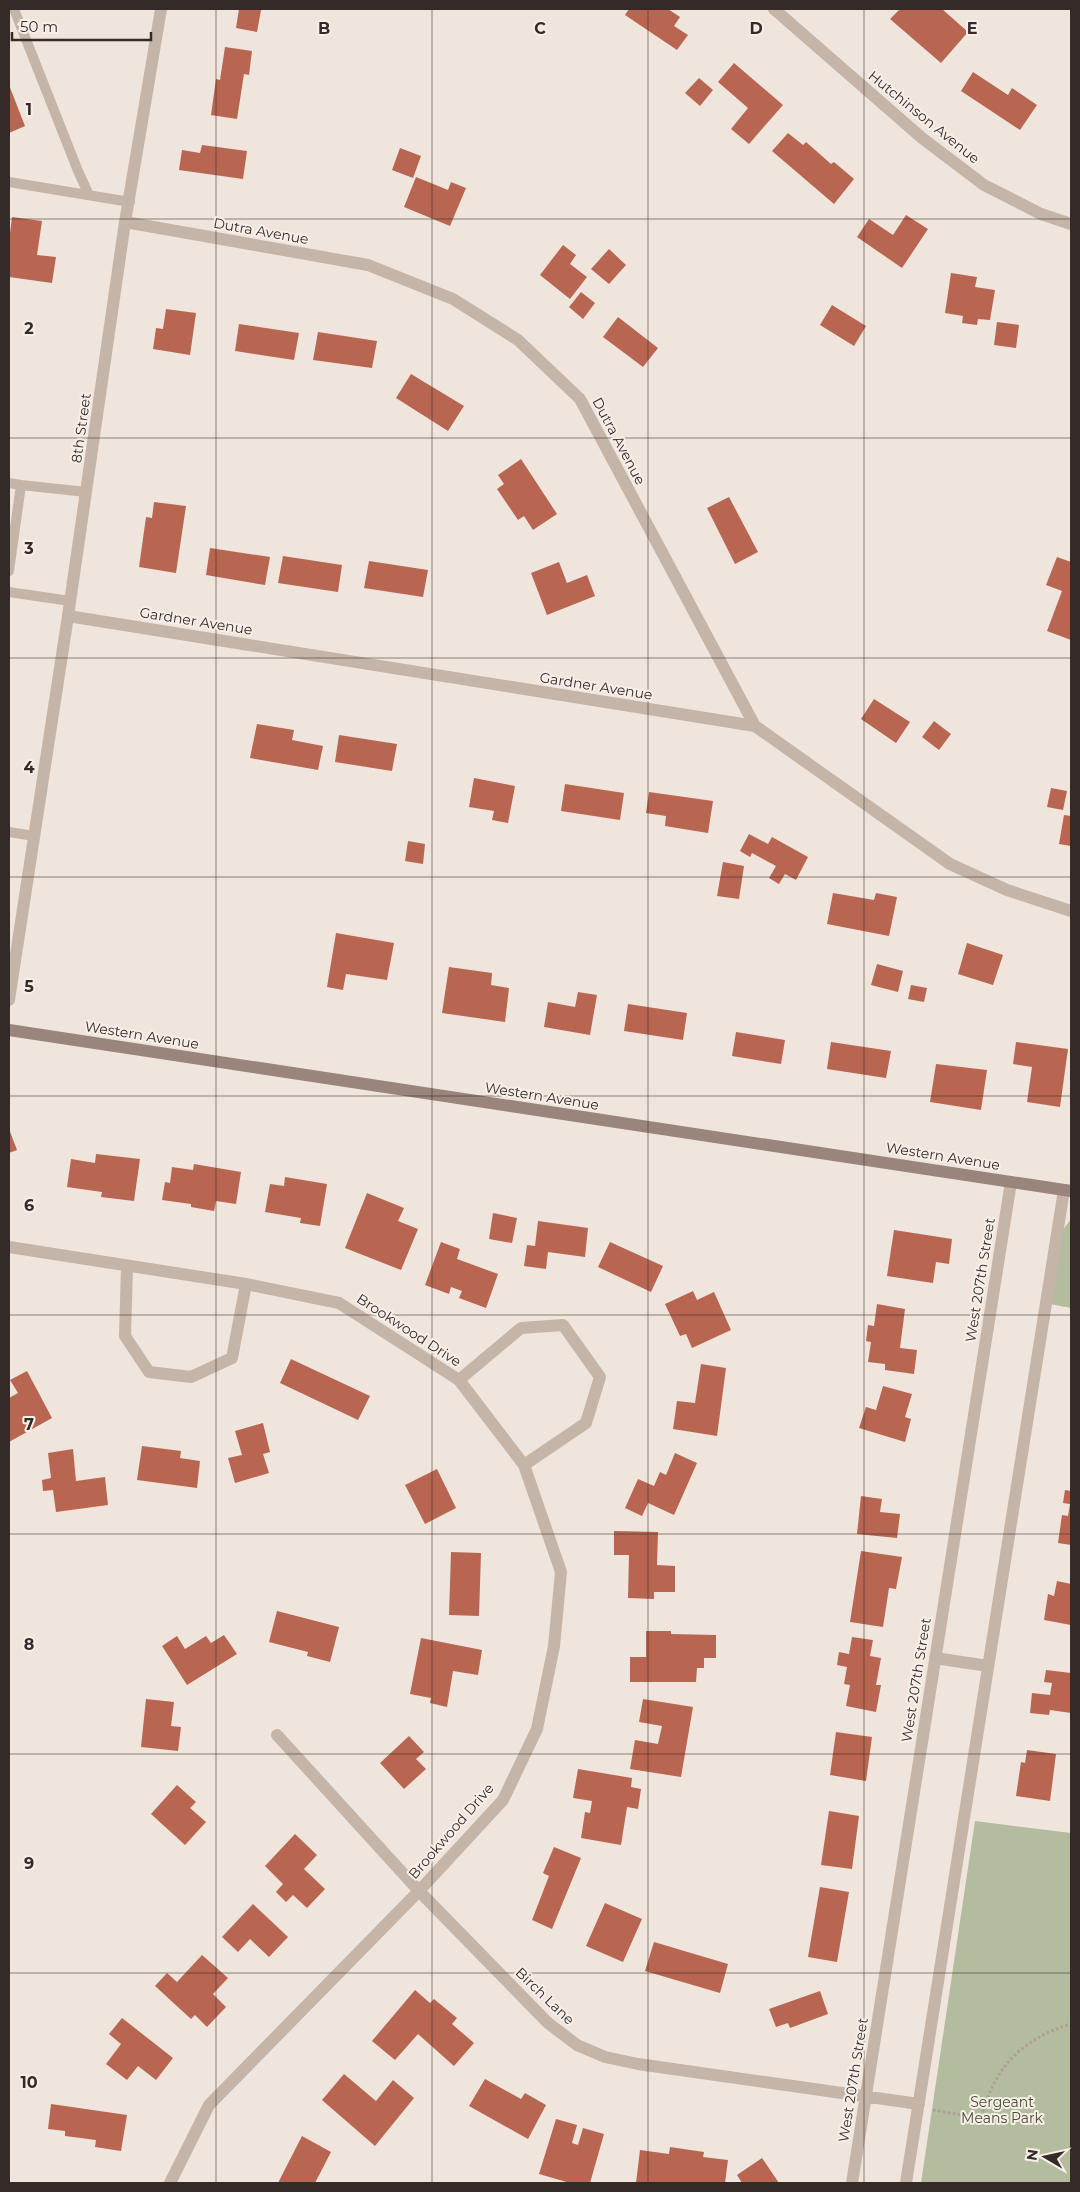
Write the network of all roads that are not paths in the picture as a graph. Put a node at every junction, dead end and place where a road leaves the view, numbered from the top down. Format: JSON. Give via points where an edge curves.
{"nodes":[{"id":1,"x":14,"y":9,"type":"edge"},
{"id":2,"x":161,"y":9,"type":"edge"},
{"id":3,"x":774,"y":9,"type":"edge"},
{"id":4,"x":9,"y":182,"type":"edge"},
{"id":5,"x":89,"y":195,"type":"junction"},
{"id":6,"x":130,"y":202,"type":"junction"},
{"id":7,"x":125,"y":222,"type":"junction"},
{"id":8,"x":1071,"y":224,"type":"edge"},
{"id":9,"x":9,"y":484,"type":"edge"},
{"id":10,"x":21,"y":485,"type":"junction"},
{"id":11,"x":86,"y":492,"type":"junction"},
{"id":12,"x":11,"y":535,"type":"edge"},
{"id":13,"x":9,"y":570,"type":"edge"},
{"id":14,"x":9,"y":592,"type":"edge"},
{"id":15,"x":70,"y":600,"type":"junction"},
{"id":16,"x":68,"y":616,"type":"junction"},
{"id":17,"x":755,"y":726,"type":"junction"},
{"id":18,"x":9,"y":832,"type":"edge"},
{"id":19,"x":34,"y":836,"type":"junction"},
{"id":20,"x":1071,"y":911,"type":"edge"},
{"id":21,"x":9,"y":1000,"type":"edge"},
{"id":22,"x":9,"y":1030,"type":"edge"},
{"id":23,"x":1011,"y":1182,"type":"junction"},
{"id":24,"x":1068,"y":1190,"type":"edge"},
{"id":25,"x":9,"y":1247,"type":"edge"},
{"id":26,"x":127,"y":1267,"type":"junction"},
{"id":27,"x":246,"y":1284,"type":"junction"},
{"id":28,"x":459,"y":1380,"type":"junction"},
{"id":29,"x":524,"y":1465,"type":"junction"},
{"id":30,"x":935,"y":1658,"type":"junction"},
{"id":31,"x":988,"y":1666,"type":"junction"},
{"id":32,"x":277,"y":1734,"type":"dead end"},
{"id":33,"x":419,"y":1891,"type":"junction"},
{"id":34,"x":865,"y":2096,"type":"junction"},
{"id":35,"x":919,"y":2104,"type":"junction"},
{"id":36,"x":170,"y":2183,"type":"edge"},
{"id":37,"x":852,"y":2183,"type":"edge"},
{"id":38,"x":906,"y":2183,"type":"edge"}],
"edges":[{"from":1,"to":5,"type":"lane"},
{"from":2,"to":6,"type":"street","name":"8th Street"},
{"from":3,"to":8,"type":"street","name":"Hutchinson Avenue","via":[[922,138],[984,185],[1040,214]]},
{"from":4,"to":5,"type":"lane"},
{"from":5,"to":6,"type":"lane"},
{"from":6,"to":7,"type":"street","name":"8th Street"},
{"from":7,"to":11,"type":"street","name":"8th Street"},
{"from":7,"to":17,"type":"street","name":"Dutra Avenue","via":[[368,265],[453,299],[518,340],[580,399]]},
{"from":9,"to":10,"type":"lane"},
{"from":10,"to":11,"type":"lane"},
{"from":10,"to":12,"type":"lane"},
{"from":11,"to":15,"type":"street","name":"8th Street"},
{"from":12,"to":13,"type":"lane"},
{"from":14,"to":15,"type":"lane"},
{"from":15,"to":16,"type":"street","name":"8th Street"},
{"from":16,"to":17,"type":"street","name":"Gardner Avenue"},
{"from":16,"to":19,"type":"street","name":"8th Street"},
{"from":17,"to":20,"type":"street","name":"Gardner Avenue","via":[[950,864],[1007,890]]},
{"from":18,"to":19,"type":"lane"},
{"from":19,"to":21,"type":"street","name":"8th Street"},
{"from":22,"to":23,"type":"main road","name":"Western Avenue"},
{"from":23,"to":24,"type":"main road","name":"Western Avenue"},
{"from":23,"to":30,"type":"street","name":"West 207th Street"},
{"from":24,"to":31,"type":"street"},
{"from":25,"to":26,"type":"street","name":"Brookwood Drive"},
{"from":26,"to":27,"type":"street","name":"Brookwood Drive"},
{"from":26,"to":27,"type":"street","via":[[125,1336],[149,1372],[192,1377],[232,1358]]},
{"from":27,"to":28,"type":"street","name":"Brookwood Drive","via":[[339,1303]]},
{"from":28,"to":29,"type":"street","name":"Brookwood Drive"},
{"from":28,"to":29,"type":"street","via":[[522,1328],[562,1325],[600,1377],[586,1423]]},
{"from":29,"to":33,"type":"street","name":"Brookwood Drive","via":[[560,1572],[554,1646],[537,1729],[503,1800]]},
{"from":30,"to":31,"type":"street"},
{"from":30,"to":34,"type":"street","name":"West 207th Street"},
{"from":31,"to":35,"type":"street"},
{"from":32,"to":33,"type":"street","name":"Birch Lane"},
{"from":33,"to":34,"type":"street","name":"Birch Lane","via":[[548,2023],[577,2045],[605,2057],[638,2064]]},
{"from":33,"to":36,"type":"street","name":"Brookwood Drive","via":[[209,2106]]},
{"from":34,"to":35,"type":"street","name":"Birch Lane"},
{"from":34,"to":37,"type":"street","name":"West 207th Street"},
{"from":35,"to":38,"type":"street"}]}
